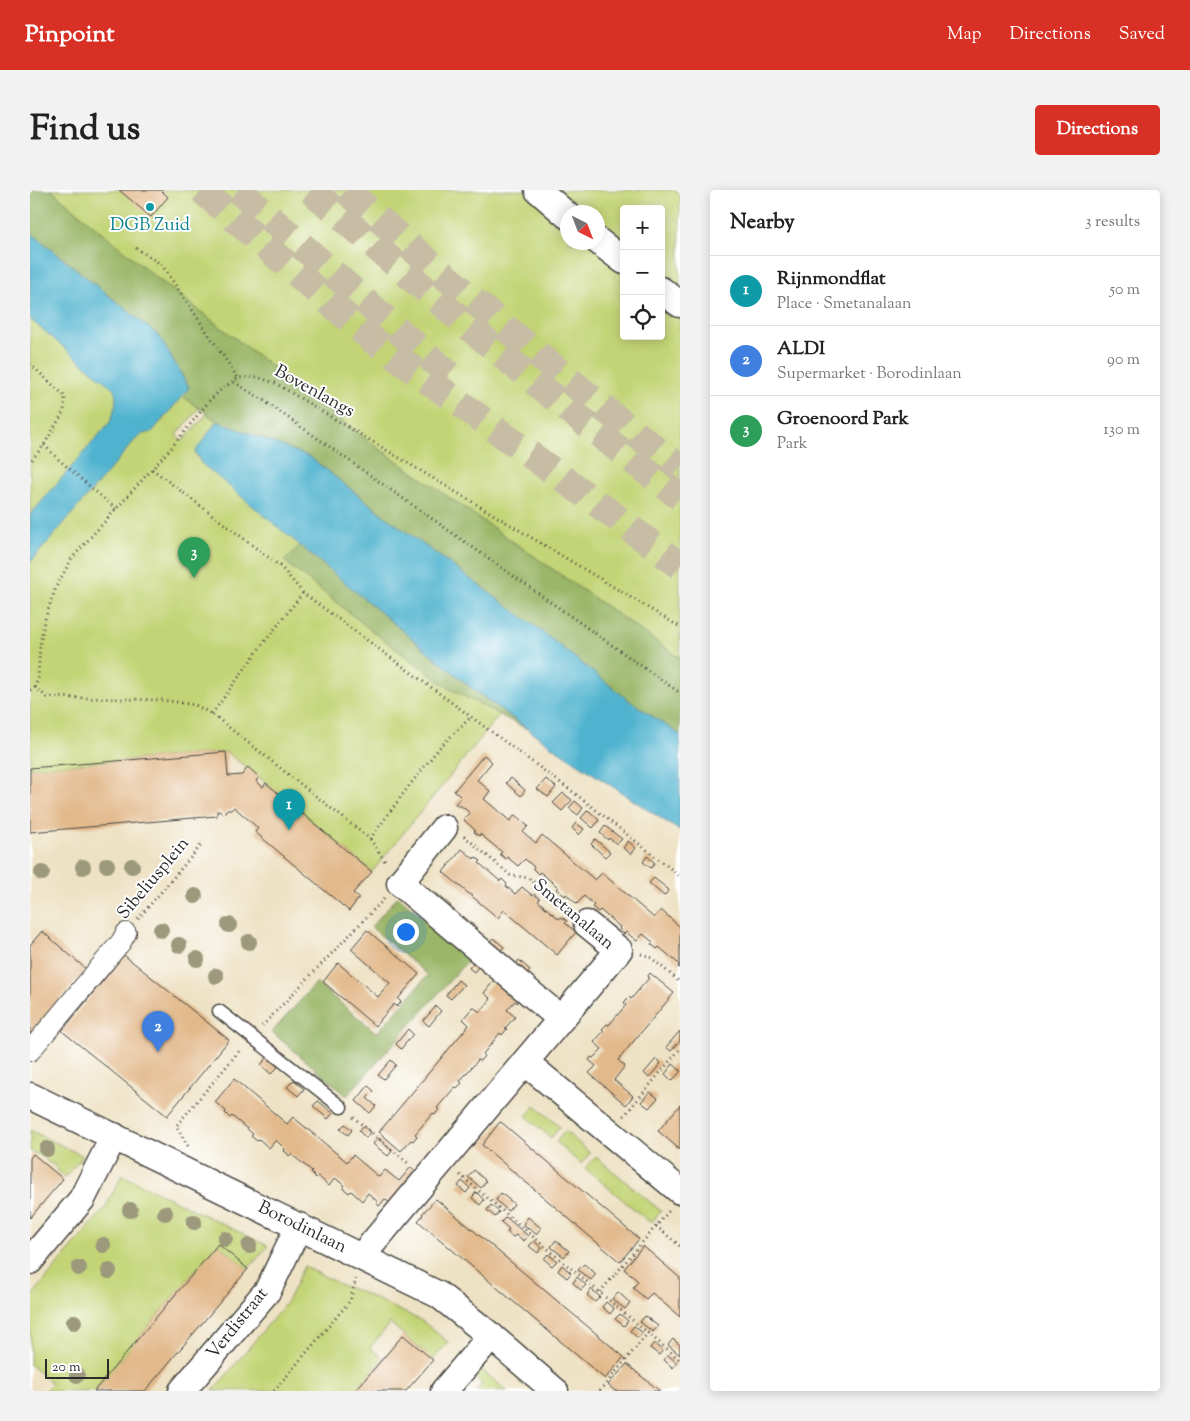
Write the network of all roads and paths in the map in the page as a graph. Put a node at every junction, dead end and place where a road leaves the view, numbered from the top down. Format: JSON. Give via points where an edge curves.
{"nodes":[{"id":1,"x":538,"y":190,"type":"edge"},
{"id":2,"x":560,"y":209,"type":"edge"},
{"id":3,"x":605,"y":246,"type":"edge"},
{"id":4,"x":136,"y":248,"type":"dead end"},
{"id":5,"x":620,"y":258,"type":"edge"},
{"id":6,"x":665,"y":293,"type":"edge"},
{"id":7,"x":680,"y":304,"type":"edge"},
{"id":8,"x":30,"y":364,"type":"edge"},
{"id":9,"x":238,"y":378,"type":"junction"},
{"id":10,"x":233,"y":382,"type":"junction"},
{"id":11,"x":44,"y":445,"type":"junction"},
{"id":12,"x":30,"y":462,"type":"edge"},
{"id":13,"x":152,"y":469,"type":"junction"},
{"id":14,"x":116,"y":509,"type":"junction"},
{"id":15,"x":303,"y":592,"type":"junction"},
{"id":16,"x":680,"y":627,"type":"edge"},
{"id":17,"x":35,"y":688,"type":"junction"},
{"id":18,"x":30,"y":690,"type":"edge"},
{"id":19,"x":680,"y":693,"type":"edge"},
{"id":20,"x":212,"y":714,"type":"junction"},
{"id":21,"x":471,"y":717,"type":"junction"},
{"id":22,"x":444,"y":828,"type":"joint"},
{"id":23,"x":202,"y":843,"type":"dead end"},
{"id":24,"x":680,"y":876,"type":"edge"},
{"id":25,"x":400,"y":883,"type":"junction"},
{"id":26,"x":587,"y":924,"type":"joint"},
{"id":27,"x":126,"y":933,"type":"joint"},
{"id":28,"x":619,"y":950,"type":"junction"},
{"id":29,"x":680,"y":982,"type":"edge"},
{"id":30,"x":219,"y":1011,"type":"dead end"},
{"id":31,"x":561,"y":1019,"type":"junction"},
{"id":32,"x":252,"y":1036,"type":"junction"},
{"id":33,"x":680,"y":1049,"type":"edge"},
{"id":34,"x":30,"y":1051,"type":"edge"},
{"id":35,"x":525,"y":1062,"type":"junction"},
{"id":36,"x":30,"y":1096,"type":"edge"},
{"id":37,"x":341,"y":1107,"type":"joint"},
{"id":38,"x":612,"y":1134,"type":"junction"},
{"id":39,"x":114,"y":1136,"type":"junction"},
{"id":40,"x":178,"y":1167,"type":"junction"},
{"id":41,"x":435,"y":1169,"type":"junction"},
{"id":42,"x":680,"y":1191,"type":"edge"},
{"id":43,"x":299,"y":1226,"type":"junction"},
{"id":44,"x":680,"y":1246,"type":"edge"},
{"id":45,"x":361,"y":1257,"type":"junction"},
{"id":46,"x":30,"y":1261,"type":"edge"},
{"id":47,"x":600,"y":1292,"type":"junction"},
{"id":48,"x":648,"y":1333,"type":"junction"},
{"id":49,"x":490,"y":1336,"type":"junction"},
{"id":50,"x":680,"y":1360,"type":"edge"},
{"id":51,"x":182,"y":1391,"type":"edge"},
{"id":52,"x":274,"y":1391,"type":"edge"},
{"id":53,"x":444,"y":1391,"type":"edge"},
{"id":54,"x":555,"y":1391,"type":"edge"},
{"id":55,"x":600,"y":1391,"type":"edge"}],
"edges":[{"from":1,"to":2,"type":"street"},
{"from":3,"to":5,"type":"street"},
{"from":4,"to":9,"type":"path","via":[[162,264]]},
{"from":6,"to":7,"type":"street"},
{"from":8,"to":11,"type":"path","via":[[65,396],[64,411]]},
{"from":9,"to":10,"type":"path"},
{"from":9,"to":16,"type":"path","name":"Bovenlangs","via":[[258,377],[275,383]]},
{"from":10,"to":13,"type":"path","via":[[210,400]]},
{"from":10,"to":19,"type":"path"},
{"from":11,"to":12,"type":"path"},
{"from":11,"to":14,"type":"path"},
{"from":13,"to":14,"type":"path"},
{"from":13,"to":15,"type":"path","via":[[281,567]]},
{"from":14,"to":17,"type":"path","via":[[72,558],[56,586],[44,622]]},
{"from":15,"to":20,"type":"path"},
{"from":15,"to":21,"type":"path"},
{"from":17,"to":18,"type":"path"},
{"from":17,"to":20,"type":"path","via":[[47,697],[163,700],[194,705]]},
{"from":20,"to":21,"type":"path","via":[[370,839],[440,746]]},
{"from":21,"to":24,"type":"path"},
{"from":22,"to":25,"type":"street"},
{"from":22,"to":26,"type":"path","name":"Smetanalaan","via":[[449,823],[510,875],[529,878]]},
{"from":23,"to":27,"type":"path","name":"Sibeliusplein"},
{"from":25,"to":31,"type":"street"},
{"from":25,"to":32,"type":"path"},
{"from":26,"to":28,"type":"street","name":"Smetanalaan"},
{"from":27,"to":34,"type":"street"},
{"from":28,"to":29,"type":"path","via":[[649,956]]},
{"from":28,"to":31,"type":"street","name":"Smetanalaan"},
{"from":30,"to":32,"type":"lane"},
{"from":31,"to":35,"type":"street","name":"Smetanalaan"},
{"from":32,"to":37,"type":"lane"},
{"from":32,"to":40,"type":"path","via":[[176,1126],[188,1146]]},
{"from":33,"to":38,"type":"path"},
{"from":35,"to":38,"type":"street"},
{"from":35,"to":41,"type":"street","name":"Smetanalaan"},
{"from":36,"to":39,"type":"street","name":"Borodinlaan"},
{"from":37,"to":41,"type":"path"},
{"from":38,"to":42,"type":"street"},
{"from":39,"to":40,"type":"street","name":"Borodinlaan"},
{"from":39,"to":46,"type":"street","via":[[82,1199]]},
{"from":40,"to":43,"type":"street","name":"Borodinlaan"},
{"from":41,"to":45,"type":"street","name":"Smetanalaan"},
{"from":41,"to":47,"type":"path"},
{"from":43,"to":45,"type":"street","name":"Borodinlaan"},
{"from":43,"to":51,"type":"street","name":"Verdistraat","via":[[268,1290]]},
{"from":44,"to":47,"type":"path","via":[[656,1226]]},
{"from":45,"to":49,"type":"street","name":"Borodinlaan","via":[[438,1295]]},
{"from":45,"to":52,"type":"path","via":[[350,1300]]},
{"from":47,"to":48,"type":"path"},
{"from":48,"to":50,"type":"path"},
{"from":48,"to":55,"type":"path"},
{"from":49,"to":53,"type":"street"},
{"from":49,"to":54,"type":"street","name":"Borodinlaan"}]}
